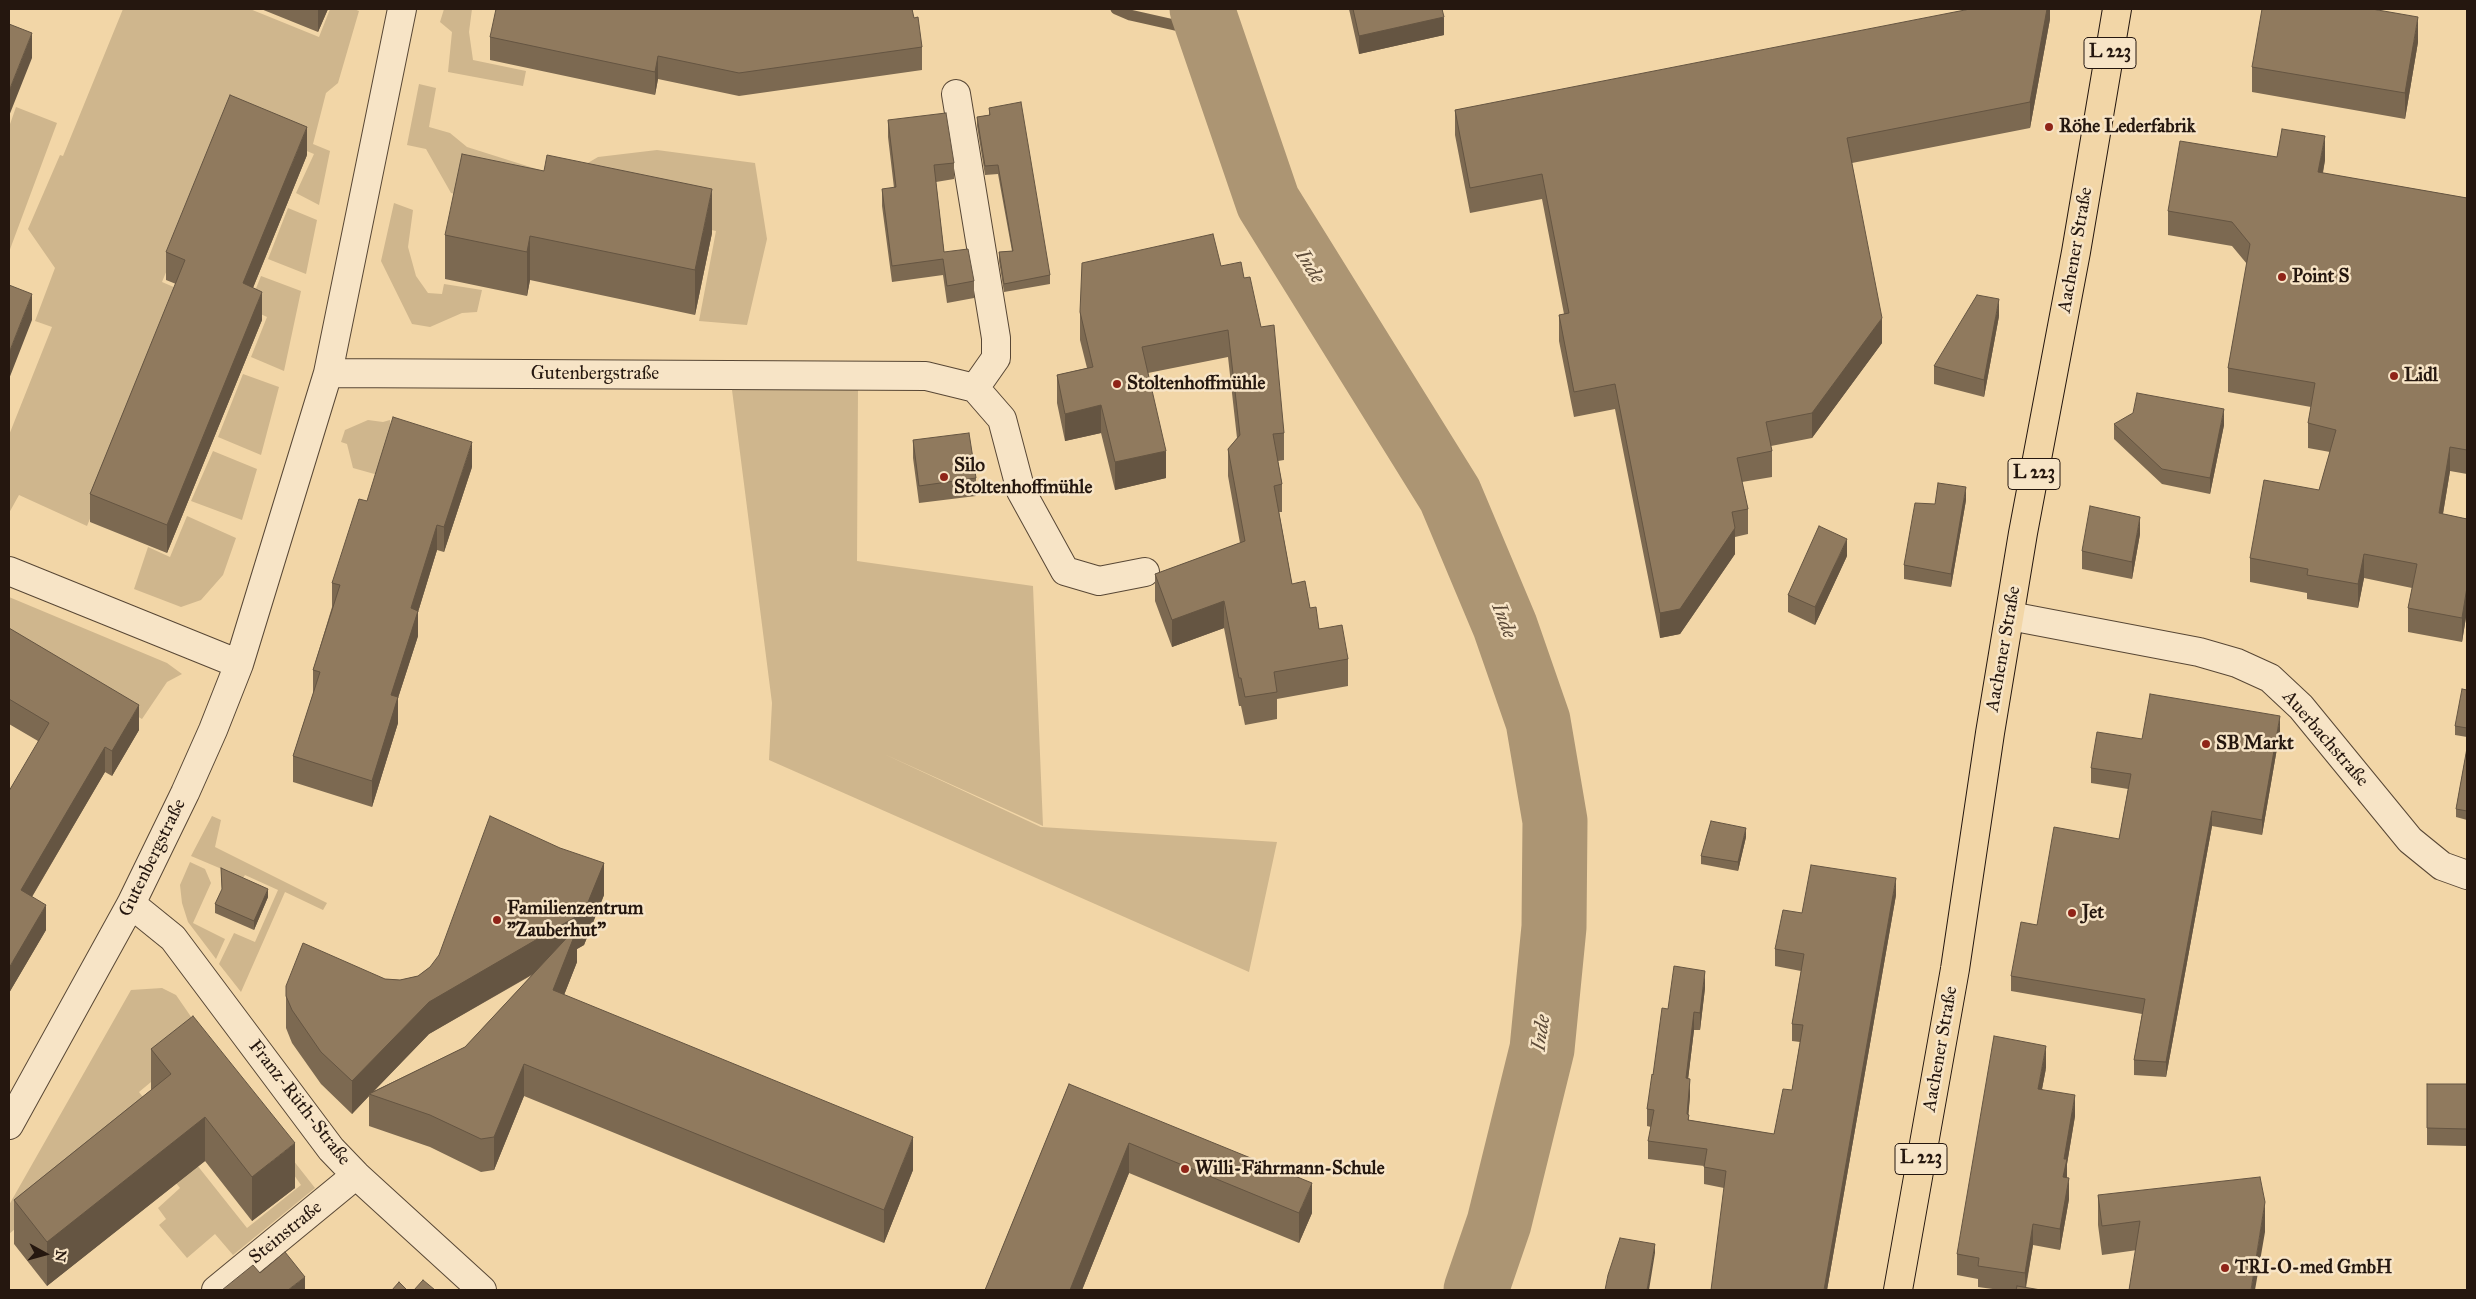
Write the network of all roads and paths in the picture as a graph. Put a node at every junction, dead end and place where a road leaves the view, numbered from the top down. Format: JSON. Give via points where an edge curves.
{"nodes":[{"id":1,"x":402,"y":9,"type":"edge"},
{"id":2,"x":2117,"y":9,"type":"edge"},
{"id":3,"x":956,"y":94,"type":"dead end"},
{"id":4,"x":328,"y":373,"type":"junction"},
{"id":5,"x":975,"y":388,"type":"junction"},
{"id":6,"x":9,"y":572,"type":"edge"},
{"id":7,"x":1145,"y":572,"type":"dead end"},
{"id":8,"x":2010,"y":616,"type":"junction"},
{"id":9,"x":239,"y":664,"type":"junction"},
{"id":10,"x":2467,"y":876,"type":"edge"},
{"id":11,"x":131,"y":904,"type":"junction"},
{"id":12,"x":54,"y":1046,"type":"junction"},
{"id":13,"x":9,"y":1096,"type":"edge"},
{"id":14,"x":9,"y":1125,"type":"edge"},
{"id":15,"x":356,"y":1176,"type":"junction"},
{"id":16,"x":216,"y":1290,"type":"edge"},
{"id":17,"x":482,"y":1290,"type":"edge"},
{"id":18,"x":1898,"y":1290,"type":"edge"}],
"edges":[{"from":1,"to":4,"type":"street","name":"Gutenbergstraße"},
{"from":2,"to":8,"type":"main road","name":"Aachener Straße","number":"L 223"},
{"from":3,"to":5,"type":"street","via":[[996,338],[996,358]]},
{"from":4,"to":5,"type":"street","name":"Gutenbergstraße","via":[[926,376]]},
{"from":4,"to":9,"type":"street","name":"Gutenbergstraße"},
{"from":5,"to":7,"type":"street","via":[[1002,420],[1020,491],[1065,571],[1099,581]]},
{"from":6,"to":9,"type":"street"},
{"from":8,"to":10,"type":"street","name":"Auerbachstraße","via":[[2199,652],[2237,662],[2270,678],[2301,707],[2410,840],[2442,866]]},
{"from":8,"to":18,"type":"main road","name":"Aachener Straße","number":"L 223","via":[[1955,969]]},
{"from":9,"to":11,"type":"street","name":"Gutenbergstraße","via":[[189,784]]},
{"from":11,"to":12,"type":"street","name":"Gutenbergstraße"},
{"from":11,"to":15,"type":"street","name":"Franz-Rüth-Straße","via":[[173,938],[331,1149]]},
{"from":12,"to":13,"type":"street","name":"Gutenbergstraße"},
{"from":12,"to":14,"type":"street","name":"Gutenbergstraße"},
{"from":15,"to":16,"type":"street","name":"Steinstraße"},
{"from":15,"to":17,"type":"street","name":"Franz-Rüth-Straße"}]}
